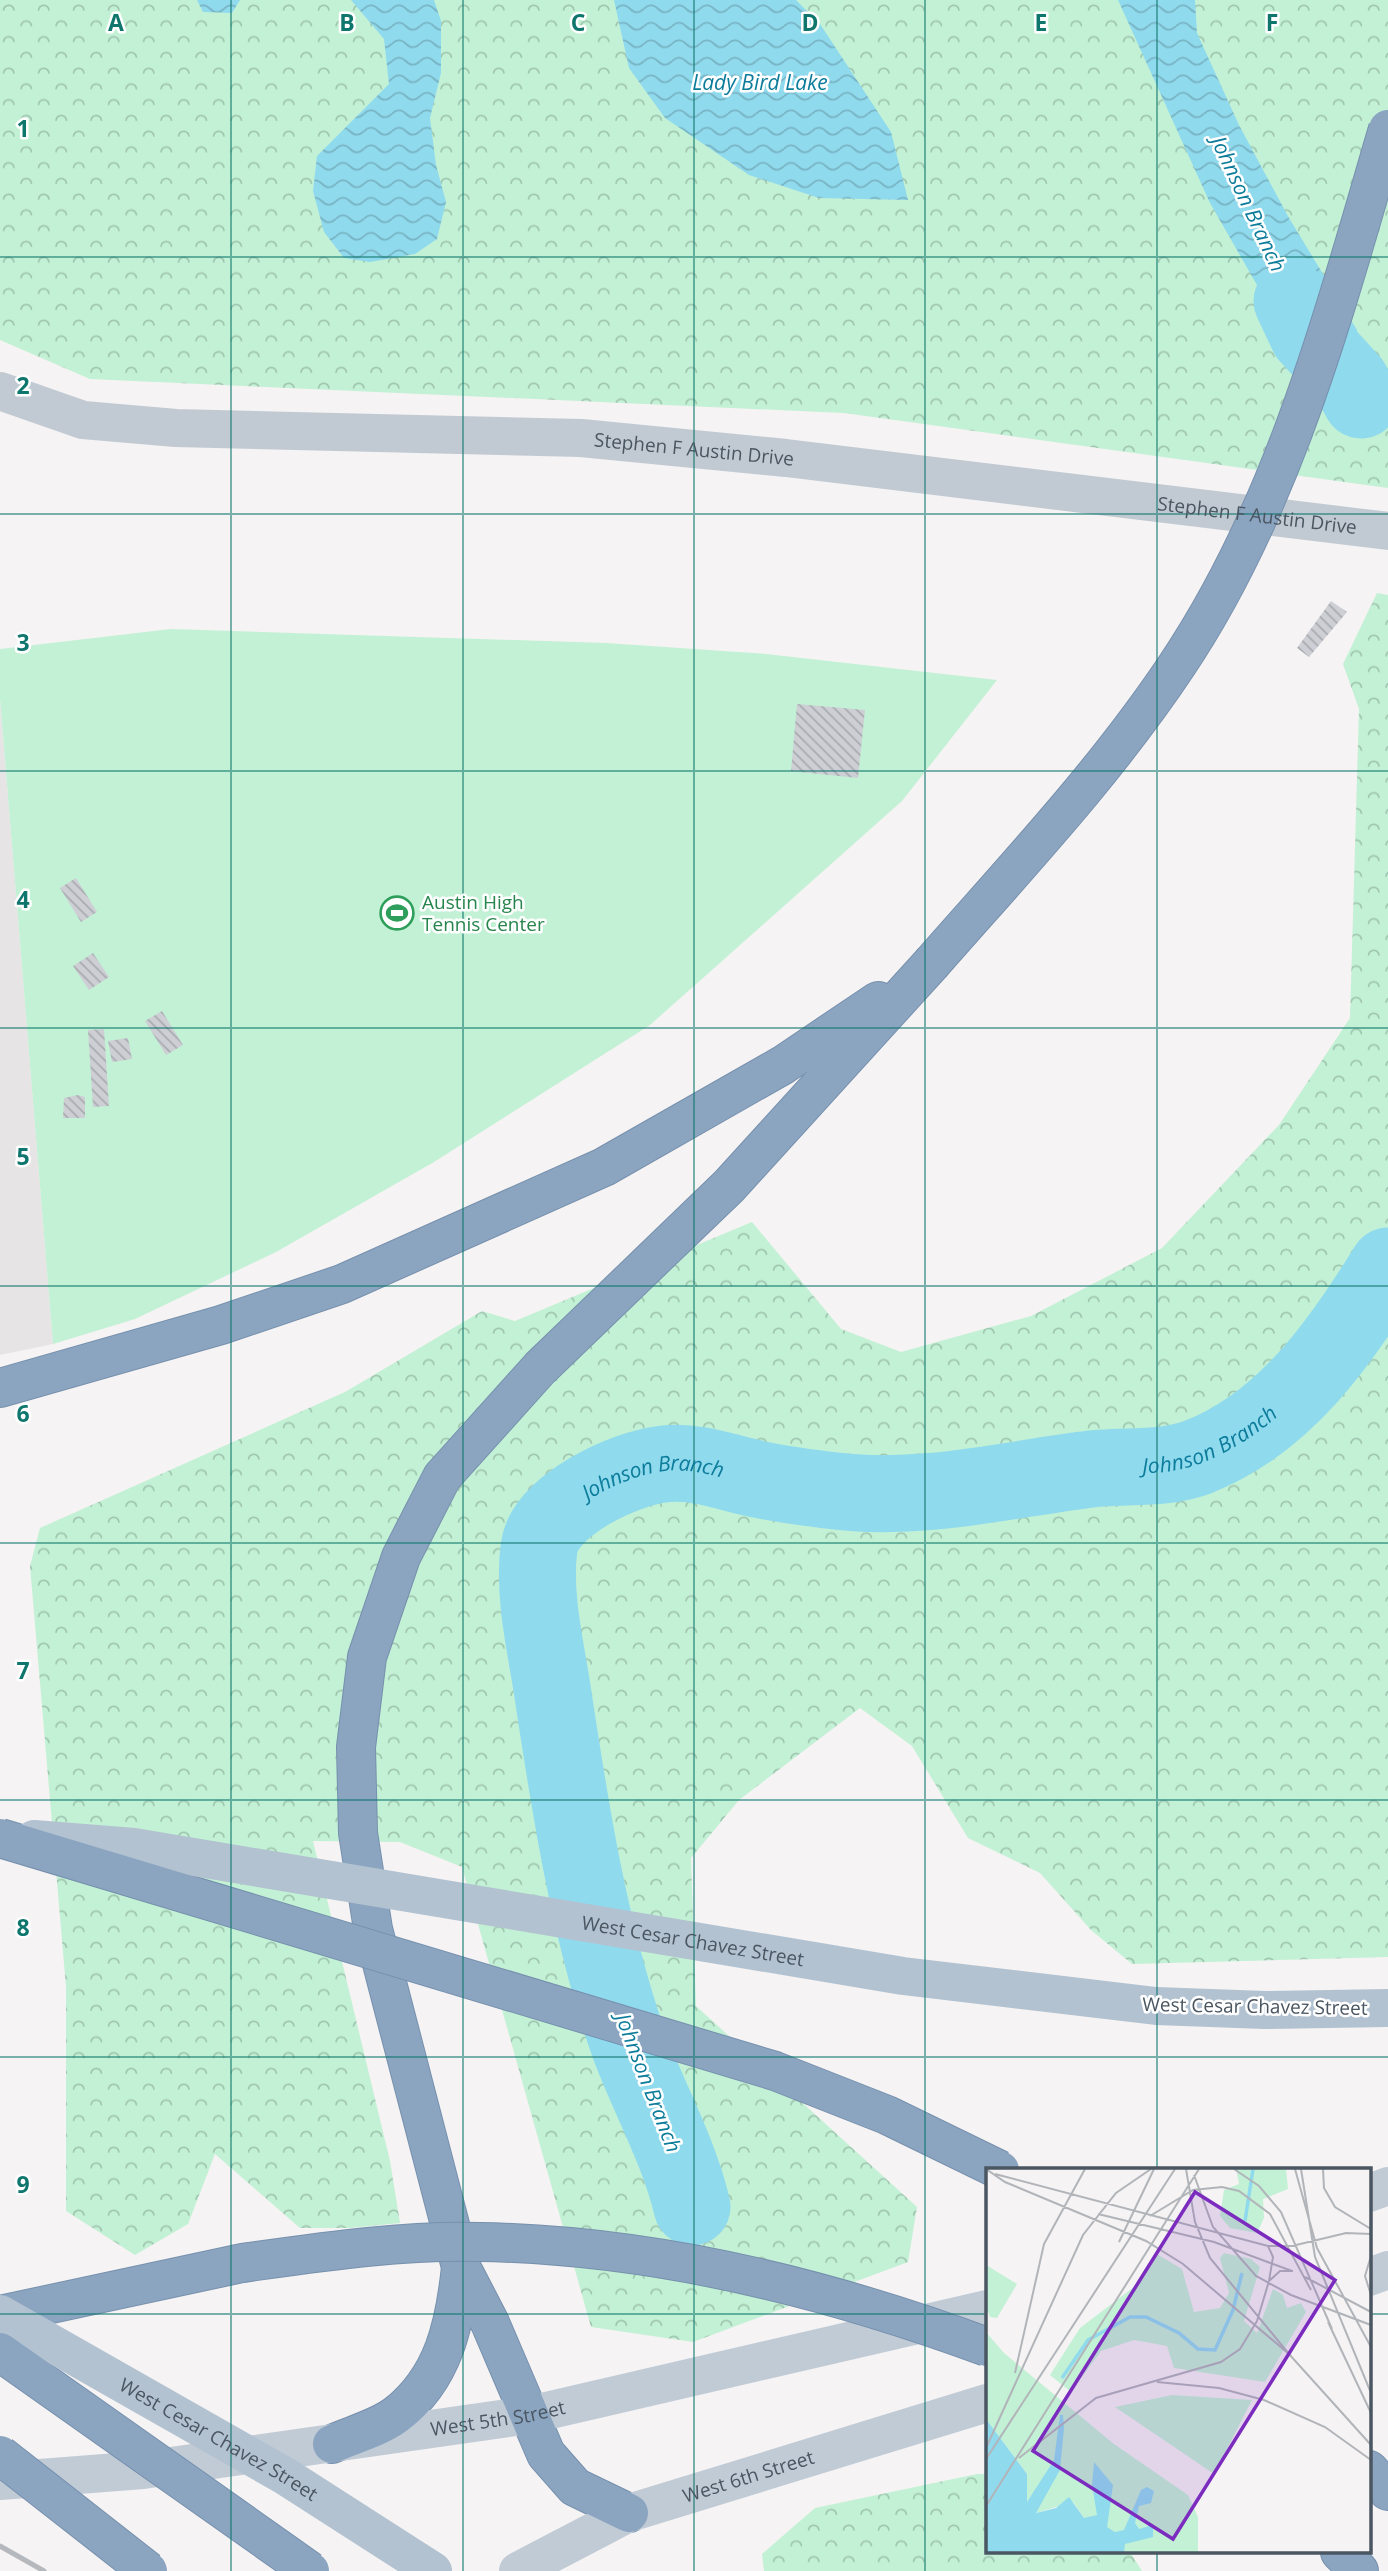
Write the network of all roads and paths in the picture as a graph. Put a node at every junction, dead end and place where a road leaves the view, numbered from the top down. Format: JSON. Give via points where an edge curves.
{"nodes":[{"id":1,"x":1388,"y":129,"type":"edge"},
{"id":2,"x":0,"y":391,"type":"edge"},
{"id":3,"x":1388,"y":531,"type":"edge"},
{"id":4,"x":931,"y":964,"type":"junction"},
{"id":5,"x":0,"y":1388,"type":"edge"},
{"id":6,"x":0,"y":1837,"type":"edge"},
{"id":7,"x":1388,"y":2008,"type":"edge"},
{"id":8,"x":996,"y":2168,"type":"edge"},
{"id":9,"x":1388,"y":2186,"type":"edge"},
{"id":10,"x":1370,"y":2193,"type":"edge"},
{"id":11,"x":461,"y":2267,"type":"junction"},
{"id":12,"x":1388,"y":2270,"type":"edge"},
{"id":13,"x":1370,"y":2277,"type":"edge"},
{"id":14,"x":986,"y":2309,"type":"edge"},
{"id":15,"x":0,"y":2315,"type":"edge"},
{"id":16,"x":986,"y":2347,"type":"edge"},
{"id":17,"x":0,"y":2352,"type":"edge"},
{"id":18,"x":986,"y":2403,"type":"edge"},
{"id":19,"x":529,"y":2415,"type":"junction"},
{"id":20,"x":332,"y":2444,"type":"junction"},
{"id":21,"x":0,"y":2455,"type":"edge"},
{"id":22,"x":1370,"y":2471,"type":"edge"},
{"id":23,"x":0,"y":2481,"type":"edge"},
{"id":24,"x":1388,"y":2491,"type":"edge"},
{"id":25,"x":629,"y":2513,"type":"junction"},
{"id":26,"x":1342,"y":2554,"type":"edge"},
{"id":27,"x":148,"y":2571,"type":"edge"},
{"id":28,"x":310,"y":2571,"type":"edge"},
{"id":29,"x":433,"y":2571,"type":"edge"},
{"id":30,"x":518,"y":2571,"type":"edge"},
{"id":31,"x":1359,"y":2571,"type":"edge"}],
"edges":[{"from":1,"to":4,"type":"highway","bridge":true,"via":[[1326,341],[1274,481],[1228,575],[1178,664],[1110,759]]},
{"from":2,"to":3,"type":"street","name":"Stephen F Austin Drive","via":[[83,420],[176,428],[582,438],[786,458]]},
{"from":4,"to":5,"type":"highway","via":[[783,1065],[604,1167],[342,1284],[221,1325]]},
{"from":4,"to":11,"type":"highway","bridge":true,"via":[[729,1186],[540,1368],[442,1477],[401,1557],[366,1657],[356,1759],[358,1833],[373,1929]]},
{"from":6,"to":7,"type":"main road","name":"West Cesar Chavez Street","bridge":true,"via":[[134,1847],[903,1976],[1156,2006]]},
{"from":6,"to":8,"type":"highway","bridge":true,"via":[[775,2071],[887,2115]]},
{"from":9,"to":10,"type":"main road"},
{"from":11,"to":19,"type":"highway"},
{"from":11,"to":20,"type":"highway","via":[[449,2337],[427,2384],[394,2417]]},
{"from":12,"to":13,"type":"main road"},
{"from":14,"to":19,"type":"main road","name":"West 5th Street"},
{"from":15,"to":16,"type":"highway","bridge":true,"via":[[242,2263],[359,2247],[478,2242],[579,2246],[796,2286],[896,2314]]},
{"from":15,"to":29,"type":"main road","name":"West Cesar Chavez Street","bridge":true,"via":[[285,2476]]},
{"from":17,"to":28,"type":"highway","bridge":true},
{"from":18,"to":25,"type":"main road","name":"West 6th Street"},
{"from":19,"to":20,"type":"main road","name":"West 5th Street"},
{"from":19,"to":25,"type":"highway","via":[[546,2454],[575,2487]]},
{"from":20,"to":23,"type":"main road","name":"West 5th Street","via":[[143,2470]]},
{"from":21,"to":27,"type":"highway","bridge":true},
{"from":22,"to":24,"type":"highway"},
{"from":25,"to":30,"type":"main road","name":"West 6th Street"},
{"from":26,"to":31,"type":"highway"}]}
